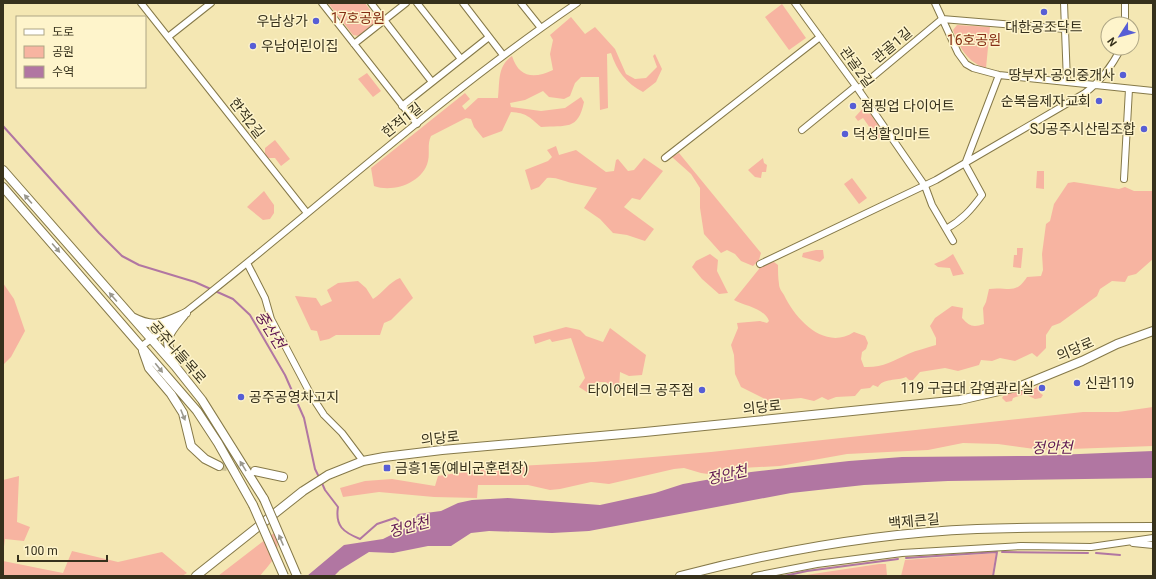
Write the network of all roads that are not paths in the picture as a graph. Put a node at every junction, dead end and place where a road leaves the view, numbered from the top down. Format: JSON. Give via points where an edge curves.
{"nodes":[{"id":1,"x":141,"y":3,"type":"edge"},
{"id":2,"x":211,"y":3,"type":"edge"},
{"id":3,"x":322,"y":3,"type":"edge"},
{"id":4,"x":371,"y":3,"type":"edge"},
{"id":5,"x":406,"y":3,"type":"edge"},
{"id":6,"x":417,"y":3,"type":"edge"},
{"id":7,"x":463,"y":3,"type":"edge"},
{"id":8,"x":521,"y":3,"type":"edge"},
{"id":9,"x":577,"y":3,"type":"edge"},
{"id":10,"x":795,"y":3,"type":"edge"},
{"id":11,"x":935,"y":3,"type":"edge"},
{"id":12,"x":1064,"y":3,"type":"edge"},
{"id":13,"x":1125,"y":3,"type":"edge"},
{"id":14,"x":1125,"y":16,"type":"edge"},
{"id":15,"x":942,"y":19,"type":"junction"},
{"id":16,"x":384,"y":20,"type":"junction"},
{"id":17,"x":541,"y":28,"type":"junction"},
{"id":18,"x":1065,"y":28,"type":"junction"},
{"id":19,"x":168,"y":37,"type":"junction"},
{"id":20,"x":489,"y":37,"type":"junction"},
{"id":21,"x":820,"y":37,"type":"junction"},
{"id":22,"x":354,"y":44,"type":"junction"},
{"id":23,"x":503,"y":55,"type":"junction"},
{"id":24,"x":1117,"y":56,"type":"edge"},
{"id":25,"x":461,"y":59,"type":"junction"},
{"id":26,"x":999,"y":76,"type":"junction"},
{"id":27,"x":432,"y":82,"type":"junction"},
{"id":28,"x":1067,"y":82,"type":"junction"},
{"id":29,"x":1094,"y":86,"type":"junction"},
{"id":30,"x":857,"y":87,"type":"junction"},
{"id":31,"x":1129,"y":89,"type":"junction"},
{"id":32,"x":1153,"y":91,"type":"edge"},
{"id":33,"x":402,"y":106,"type":"junction"},
{"id":34,"x":417,"y":124,"type":"junction"},
{"id":35,"x":802,"y":130,"type":"dead end"},
{"id":36,"x":665,"y":158,"type":"dead end"},
{"id":37,"x":965,"y":164,"type":"junction"},
{"id":38,"x":3,"y":170,"type":"edge"},
{"id":39,"x":1124,"y":179,"type":"dead end"},
{"id":40,"x":925,"y":186,"type":"junction"},
{"id":41,"x":3,"y":187,"type":"edge"},
{"id":42,"x":307,"y":213,"type":"junction"},
{"id":43,"x":946,"y":229,"type":"junction"},
{"id":44,"x":953,"y":241,"type":"dead end"},
{"id":45,"x":247,"y":263,"type":"junction"},
{"id":46,"x":760,"y":264,"type":"dead end"},
{"id":47,"x":186,"y":313,"type":"junction"},
{"id":48,"x":127,"y":314,"type":"junction"},
{"id":49,"x":1153,"y":331,"type":"edge"},
{"id":50,"x":150,"y":340,"type":"junction"},
{"id":51,"x":142,"y":346,"type":"junction"},
{"id":52,"x":175,"y":366,"type":"junction"},
{"id":53,"x":363,"y":461,"type":"junction"},
{"id":54,"x":219,"y":466,"type":"tunnel mouth"},
{"id":55,"x":255,"y":471,"type":"tunnel mouth"},
{"id":56,"x":283,"y":477,"type":"dead end"},
{"id":57,"x":1153,"y":527,"type":"edge"},
{"id":58,"x":1153,"y":538,"type":"edge"},
{"id":59,"x":1122,"y":542,"type":"junction"},
{"id":60,"x":1153,"y":545,"type":"edge"},
{"id":61,"x":196,"y":576,"type":"edge"},
{"id":62,"x":284,"y":576,"type":"edge"},
{"id":63,"x":297,"y":576,"type":"edge"},
{"id":64,"x":680,"y":576,"type":"edge"},
{"id":65,"x":755,"y":576,"type":"edge"}],
"edges":[{"from":1,"to":19,"type":"street","name":"한적2길"},
{"from":2,"to":19,"type":"street"},
{"from":3,"to":22,"type":"street"},
{"from":4,"to":16,"type":"street"},
{"from":5,"to":16,"type":"street"},
{"from":6,"to":25,"type":"street"},
{"from":7,"to":20,"type":"street"},
{"from":8,"to":17,"type":"street"},
{"from":9,"to":17,"type":"street","name":"한적1길"},
{"from":10,"to":21,"type":"street","name":"관골2길"},
{"from":11,"to":15,"type":"street"},
{"from":12,"to":18,"type":"street"},
{"from":13,"to":14,"type":"street"},
{"from":15,"to":18,"type":"street"},
{"from":15,"to":26,"type":"street","via":[[950,40],[966,64]]},
{"from":15,"to":30,"type":"street","name":"관골1길"},
{"from":16,"to":22,"type":"street"},
{"from":16,"to":27,"type":"street"},
{"from":17,"to":23,"type":"street","name":"한적1길"},
{"from":18,"to":28,"type":"street"},
{"from":19,"to":42,"type":"street","name":"한적2길"},
{"from":20,"to":23,"type":"street"},
{"from":20,"to":25,"type":"street"},
{"from":21,"to":30,"type":"street","name":"관골2길"},
{"from":21,"to":36,"type":"street"},
{"from":22,"to":33,"type":"street"},
{"from":23,"to":34,"type":"street","name":"한적1길"},
{"from":24,"to":29,"type":"street"},
{"from":25,"to":27,"type":"street"},
{"from":26,"to":28,"type":"street"},
{"from":26,"to":37,"type":"street"},
{"from":27,"to":33,"type":"street"},
{"from":28,"to":29,"type":"street"},
{"from":29,"to":31,"type":"street"},
{"from":29,"to":37,"type":"street"},
{"from":30,"to":35,"type":"street","name":"관골1길"},
{"from":30,"to":40,"type":"street","name":"관골2길"},
{"from":31,"to":32,"type":"street"},
{"from":31,"to":39,"type":"street"},
{"from":33,"to":34,"type":"street"},
{"from":34,"to":42,"type":"street","name":"한적1길"},
{"from":37,"to":40,"type":"street"},
{"from":37,"to":43,"type":"street","via":[[982,195],[970,212]]},
{"from":48,"to":38,"type":"main road","name":"공주나들목로","one_way":true},
{"from":40,"to":43,"type":"street","name":"관골2길","via":[[932,205]]},
{"from":40,"to":46,"type":"street"},
{"from":41,"to":51,"type":"main road","name":"공주나들목로","one_way":true},
{"from":42,"to":45,"type":"street","name":"한적1길"},
{"from":43,"to":44,"type":"street","name":"관골2길"},
{"from":45,"to":47,"type":"street","name":"한적1길"},
{"from":45,"to":53,"type":"street","via":[[265,298],[271,319],[311,395],[324,415],[342,433]]},
{"from":47,"to":48,"type":"main road","via":[[154,325]]},
{"from":47,"to":50,"type":"street","name":"한적1길"},
{"from":47,"to":52,"type":"main road","via":[[167,339],[167,347]]},
{"from":48,"to":50,"type":"main road","name":"공주나들목로"},
{"from":49,"to":53,"type":"main road","name":"의당로","via":[[1021,386],[960,400],[442,450]]},
{"from":50,"to":51,"type":"street","name":"한적1길"},
{"from":50,"to":52,"type":"main road","name":"공주나들목로"},
{"from":51,"to":54,"type":"main road","one_way":true,"via":[[149,368],[183,413],[191,446],[204,459]]},
{"from":51,"to":62,"type":"main road","name":"공주나들목로","one_way":true,"bridge":true,"via":[[197,411],[218,443],[253,505]]},
{"from":63,"to":52,"type":"main road","name":"공주나들목로","one_way":true,"bridge":true,"via":[[264,499],[202,400]]},
{"from":53,"to":61,"type":"main road","name":"의당로","via":[[328,476],[303,491]]},
{"from":55,"to":56,"type":"main road"},
{"from":57,"to":64,"type":"main road","name":"백제큰길","via":[[977,529],[876,538],[815,546]]},
{"from":58,"to":59,"type":"street"},
{"from":59,"to":60,"type":"street"},
{"from":59,"to":65,"type":"street","via":[[1091,547],[1013,546],[902,553],[817,564]]}]}
